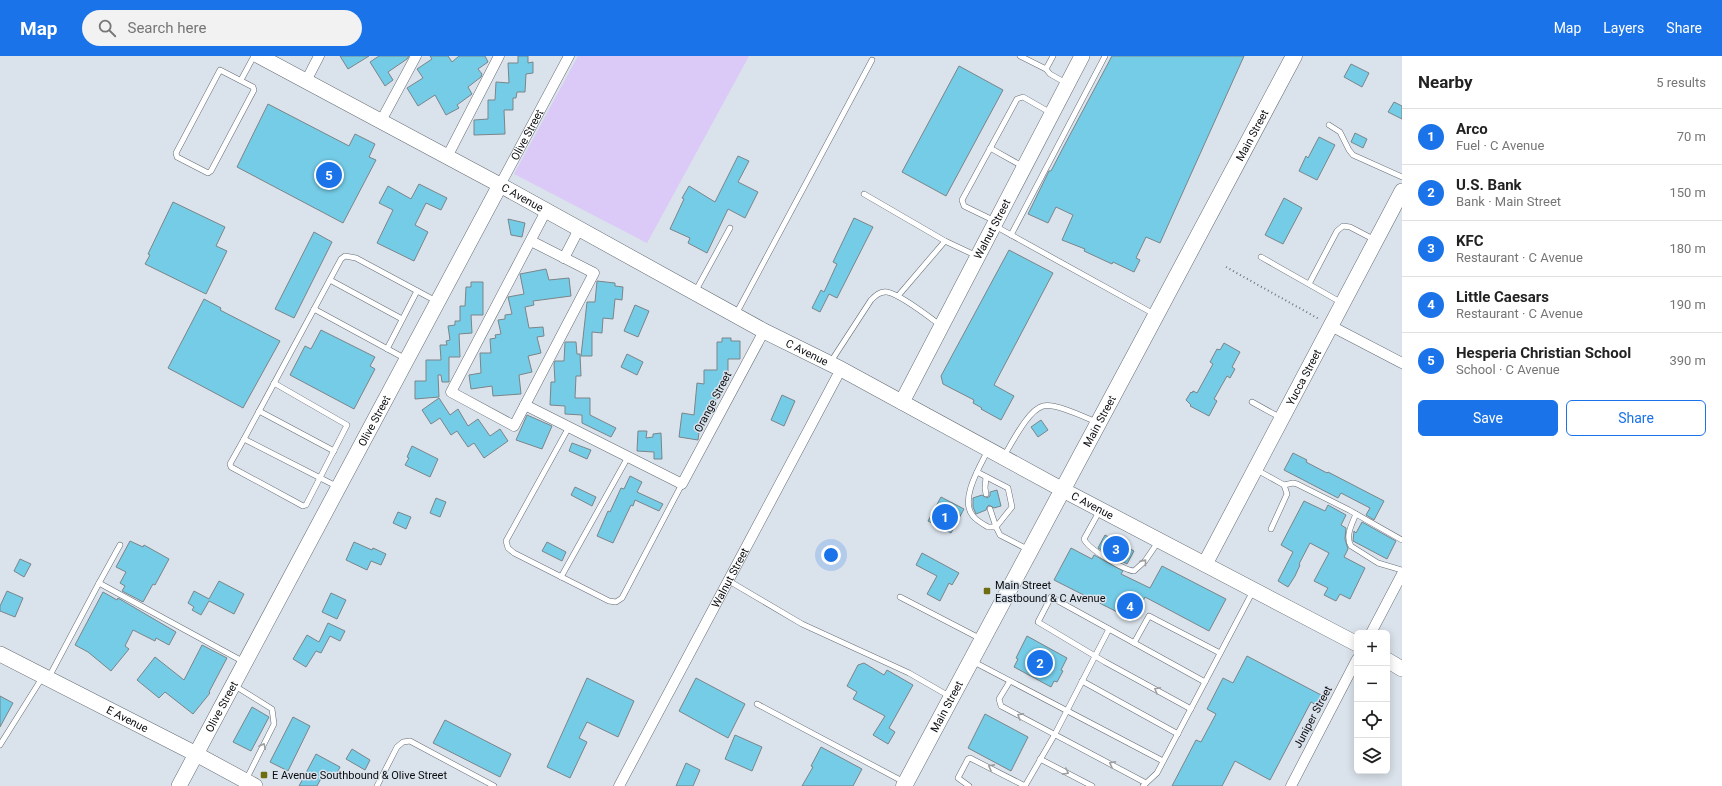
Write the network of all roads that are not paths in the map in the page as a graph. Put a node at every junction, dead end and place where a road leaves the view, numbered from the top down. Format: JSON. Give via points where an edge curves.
{"nodes":[{"id":1,"x":254,"y":56,"type":"edge"},
{"id":2,"x":259,"y":56,"type":"edge"},
{"id":3,"x":319,"y":56,"type":"edge"},
{"id":4,"x":416,"y":56,"type":"edge"},
{"id":5,"x":499,"y":56,"type":"edge"},
{"id":6,"x":569,"y":56,"type":"edge"},
{"id":7,"x":1020,"y":56,"type":"edge"},
{"id":8,"x":1053,"y":56,"type":"edge"},
{"id":9,"x":1082,"y":56,"type":"edge"},
{"id":10,"x":1105,"y":56,"type":"edge"},
{"id":11,"x":1294,"y":56,"type":"edge"},
{"id":12,"x":872,"y":60,"type":"dead end"},
{"id":13,"x":1046,"y":69,"type":"junction"},
{"id":14,"x":241,"y":80,"type":"junction"},
{"id":15,"x":306,"y":81,"type":"junction"},
{"id":16,"x":1067,"y":83,"type":"junction"},
{"id":17,"x":1052,"y":114,"type":"junction"},
{"id":18,"x":380,"y":121,"type":"junction"},
{"id":19,"x":1329,"y":125,"type":"dead end"},
{"id":20,"x":990,"y":148,"type":"junction"},
{"id":21,"x":447,"y":157,"type":"junction"},
{"id":22,"x":1024,"y":167,"type":"junction"},
{"id":23,"x":1402,"y":177,"type":"edge"},
{"id":24,"x":500,"y":185,"type":"junction"},
{"id":25,"x":1402,"y":190,"type":"edge"},
{"id":26,"x":864,"y":194,"type":"dead end"},
{"id":27,"x":546,"y":211,"type":"junction"},
{"id":28,"x":994,"y":223,"type":"junction"},
{"id":29,"x":730,"y":228,"type":"dead end"},
{"id":30,"x":578,"y":229,"type":"junction"},
{"id":31,"x":1011,"y":235,"type":"junction"},
{"id":32,"x":1376,"y":240,"type":"junction"},
{"id":33,"x":530,"y":241,"type":"junction"},
{"id":34,"x":945,"y":241,"type":"junction"},
{"id":35,"x":977,"y":256,"type":"junction"},
{"id":36,"x":1261,"y":257,"type":"dead end"},
{"id":37,"x":564,"y":258,"type":"junction"},
{"id":38,"x":330,"y":280,"type":"junction"},
{"id":39,"x":1309,"y":284,"type":"junction"},
{"id":40,"x":417,"y":291,"type":"junction"},
{"id":41,"x":695,"y":293,"type":"junction"},
{"id":42,"x":898,"y":296,"type":"junction"},
{"id":43,"x":438,"y":302,"type":"junction"},
{"id":44,"x":1343,"y":303,"type":"junction"},
{"id":45,"x":314,"y":309,"type":"junction"},
{"id":46,"x":735,"y":315,"type":"junction"},
{"id":47,"x":1156,"y":315,"type":"junction"},
{"id":48,"x":402,"y":319,"type":"junction"},
{"id":49,"x":941,"y":326,"type":"junction"},
{"id":50,"x":1331,"y":326,"type":"junction"},
{"id":51,"x":764,"y":331,"type":"junction"},
{"id":52,"x":387,"y":349,"type":"junction"},
{"id":53,"x":407,"y":359,"type":"junction"},
{"id":54,"x":1402,"y":363,"type":"edge"},
{"id":55,"x":836,"y":366,"type":"junction"},
{"id":56,"x":274,"y":383,"type":"junction"},
{"id":57,"x":902,"y":402,"type":"junction"},
{"id":58,"x":1252,"y":402,"type":"dead end"},
{"id":59,"x":525,"y":405,"type":"junction"},
{"id":60,"x":259,"y":411,"type":"junction"},
{"id":61,"x":1282,"y":418,"type":"junction"},
{"id":62,"x":1098,"y":424,"type":"junction"},
{"id":63,"x":568,"y":427,"type":"junction"},
{"id":64,"x":244,"y":439,"type":"junction"},
{"id":65,"x":989,"y":449,"type":"junction"},
{"id":66,"x":334,"y":451,"type":"junction"},
{"id":67,"x":628,"y":456,"type":"junction"},
{"id":68,"x":1004,"y":457,"type":"junction"},
{"id":69,"x":1255,"y":469,"type":"junction"},
{"id":70,"x":977,"y":472,"type":"junction"},
{"id":71,"x":986,"y":477,"type":"junction"},
{"id":72,"x":320,"y":478,"type":"junction"},
{"id":73,"x":682,"y":484,"type":"junction"},
{"id":74,"x":1284,"y":485,"type":"junction"},
{"id":75,"x":338,"y":488,"type":"junction"},
{"id":76,"x":1063,"y":490,"type":"junction"},
{"id":77,"x":986,"y":494,"type":"dead end"},
{"id":78,"x":990,"y":509,"type":"dead end"},
{"id":79,"x":1101,"y":509,"type":"junction"},
{"id":80,"x":1356,"y":514,"type":"junction"},
{"id":81,"x":996,"y":527,"type":"junction"},
{"id":82,"x":1271,"y":529,"type":"dead end"},
{"id":83,"x":1159,"y":540,"type":"junction"},
{"id":84,"x":1402,"y":540,"type":"edge"},
{"id":85,"x":120,"y":545,"type":"dead end"},
{"id":86,"x":1029,"y":550,"type":"junction"},
{"id":87,"x":1205,"y":564,"type":"junction"},
{"id":88,"x":1402,"y":570,"type":"edge"},
{"id":89,"x":1402,"y":574,"type":"edge"},
{"id":90,"x":561,"y":577,"type":"junction"},
{"id":91,"x":729,"y":581,"type":"junction"},
{"id":92,"x":99,"y":583,"type":"junction"},
{"id":93,"x":1254,"y":590,"type":"junction"},
{"id":94,"x":900,"y":597,"type":"dead end"},
{"id":95,"x":1109,"y":629,"type":"junction"},
{"id":96,"x":1373,"y":630,"type":"edge"},
{"id":97,"x":982,"y":639,"type":"junction"},
{"id":98,"x":1354,"y":642,"type":"edge"},
{"id":99,"x":1134,"y":643,"type":"junction"},
{"id":100,"x":0,"y":654,"type":"edge"},
{"id":101,"x":1220,"y":654,"type":"junction"},
{"id":102,"x":1095,"y":656,"type":"junction"},
{"id":103,"x":971,"y":660,"type":"junction"},
{"id":104,"x":245,"y":662,"type":"junction"},
{"id":105,"x":1390,"y":662,"type":"edge"},
{"id":106,"x":1354,"y":665,"type":"edge"},
{"id":107,"x":1402,"y":669,"type":"edge"},
{"id":108,"x":45,"y":678,"type":"junction"},
{"id":109,"x":1010,"y":681,"type":"junction"},
{"id":110,"x":1082,"y":681,"type":"junction"},
{"id":111,"x":1205,"y":682,"type":"junction"},
{"id":112,"x":233,"y":685,"type":"junction"},
{"id":113,"x":952,"y":697,"type":"junction"},
{"id":114,"x":756,"y":704,"type":"dead end"},
{"id":115,"x":1191,"y":708,"type":"junction"},
{"id":116,"x":1067,"y":710,"type":"junction"},
{"id":117,"x":1055,"y":734,"type":"junction"},
{"id":118,"x":1178,"y":734,"type":"junction"},
{"id":119,"x":0,"y":745,"type":"edge"},
{"id":120,"x":196,"y":754,"type":"junction"},
{"id":121,"x":1040,"y":759,"type":"junction"},
{"id":122,"x":1163,"y":762,"type":"junction"},
{"id":123,"x":250,"y":784,"type":"edge"},
{"id":124,"x":1145,"y":784,"type":"edge"},
{"id":125,"x":907,"y":785,"type":"edge"},
{"id":126,"x":1027,"y":785,"type":"edge"},
{"id":127,"x":179,"y":786,"type":"edge"},
{"id":128,"x":376,"y":786,"type":"edge"},
{"id":129,"x":494,"y":786,"type":"edge"},
{"id":130,"x":619,"y":786,"type":"edge"},
{"id":131,"x":969,"y":786,"type":"edge"},
{"id":132,"x":1092,"y":786,"type":"edge"},
{"id":133,"x":1291,"y":786,"type":"edge"}],
"edges":[{"from":1,"to":14,"type":"lane"},
{"from":2,"to":15,"type":"street","name":"C Avenue"},
{"from":3,"to":15,"type":"street"},
{"from":4,"to":18,"type":"street"},
{"from":5,"to":21,"type":"street"},
{"from":6,"to":24,"type":"street","name":"Olive Street"},
{"from":7,"to":13,"type":"lane"},
{"from":8,"to":13,"type":"lane"},
{"from":9,"to":16,"type":"street","name":"Walnut Street"},
{"from":10,"to":31,"type":"lane"},
{"from":11,"to":47,"type":"main road","name":"Main Street"},
{"from":12,"to":46,"type":"lane"},
{"from":13,"to":16,"type":"lane"},
{"from":14,"to":14,"type":"lane","via":[[224,71],[218,72],[176,153],[177,157],[208,173],[211,171],[254,90]]},
{"from":15,"to":18,"type":"street","name":"C Avenue"},
{"from":16,"to":17,"type":"street","name":"Walnut Street"},
{"from":17,"to":20,"type":"lane","via":[[1023,97],[1017,99]]},
{"from":17,"to":22,"type":"street","name":"Walnut Street"},
{"from":18,"to":21,"type":"street","name":"C Avenue"},
{"from":19,"to":23,"type":"lane","via":[[1340,132],[1353,155]]},
{"from":20,"to":22,"type":"lane"},
{"from":20,"to":28,"type":"lane","via":[[962,200],[964,206]]},
{"from":21,"to":24,"type":"street","name":"C Avenue"},
{"from":22,"to":28,"type":"street","name":"Walnut Street"},
{"from":24,"to":27,"type":"street","name":"C Avenue"},
{"from":24,"to":43,"type":"street","name":"Olive Street"},
{"from":25,"to":32,"type":"street","name":"Yucca Street"},
{"from":26,"to":34,"type":"lane"},
{"from":27,"to":30,"type":"street","name":"C Avenue"},
{"from":27,"to":33,"type":"street"},
{"from":28,"to":31,"type":"lane"},
{"from":28,"to":35,"type":"street","name":"Walnut Street"},
{"from":29,"to":41,"type":"lane"},
{"from":30,"to":37,"type":"street"},
{"from":30,"to":41,"type":"street","name":"C Avenue"},
{"from":31,"to":47,"type":"lane"},
{"from":32,"to":39,"type":"lane","via":[[1343,226],[1337,231]]},
{"from":32,"to":44,"type":"street","name":"Yucca Street"},
{"from":33,"to":37,"type":"street"},
{"from":33,"to":59,"type":"street","via":[[451,392],[514,426]]},
{"from":34,"to":35,"type":"lane"},
{"from":34,"to":42,"type":"lane"},
{"from":35,"to":49,"type":"street","name":"Walnut Street"},
{"from":36,"to":39,"type":"lane"},
{"from":37,"to":59,"type":"street","via":[[594,273]]},
{"from":38,"to":40,"type":"lane","via":[[345,256],[356,258]]},
{"from":38,"to":45,"type":"lane"},
{"from":38,"to":48,"type":"lane"},
{"from":39,"to":44,"type":"lane"},
{"from":40,"to":43,"type":"lane"},
{"from":40,"to":48,"type":"lane"},
{"from":41,"to":46,"type":"street","name":"C Avenue"},
{"from":42,"to":49,"type":"lane"},
{"from":42,"to":55,"type":"lane","via":[[887,292],[879,293],[871,300]]},
{"from":43,"to":53,"type":"street","name":"Olive Street"},
{"from":44,"to":50,"type":"street","name":"Yucca Street"},
{"from":45,"to":52,"type":"lane"},
{"from":45,"to":56,"type":"lane"},
{"from":46,"to":51,"type":"street","name":"C Avenue"},
{"from":47,"to":62,"type":"main road","name":"Main Street"},
{"from":48,"to":52,"type":"lane"},
{"from":49,"to":57,"type":"street","name":"Walnut Street"},
{"from":50,"to":54,"type":"street"},
{"from":50,"to":61,"type":"street","name":"Yucca Street"},
{"from":51,"to":55,"type":"street","name":"C Avenue"},
{"from":51,"to":73,"type":"street","name":"Orange Street"},
{"from":52,"to":53,"type":"lane"},
{"from":53,"to":75,"type":"street","name":"Olive Street"},
{"from":55,"to":57,"type":"street","name":"C Avenue"},
{"from":55,"to":91,"type":"street","name":"Walnut Street"},
{"from":56,"to":60,"type":"lane"},
{"from":56,"to":66,"type":"lane","via":[[347,425]]},
{"from":57,"to":65,"type":"street","name":"C Avenue"},
{"from":58,"to":61,"type":"lane"},
{"from":59,"to":63,"type":"street"},
{"from":60,"to":64,"type":"lane"},
{"from":60,"to":66,"type":"lane"},
{"from":61,"to":69,"type":"street","name":"Yucca Street"},
{"from":62,"to":68,"type":"lane","via":[[1071,410],[1044,406],[1030,416]]},
{"from":62,"to":76,"type":"main road","name":"Main Street"},
{"from":63,"to":67,"type":"street"},
{"from":63,"to":90,"type":"lane","via":[[506,541],[508,548],[514,553]]},
{"from":64,"to":72,"type":"lane"},
{"from":64,"to":72,"type":"lane","via":[[230,464],[231,467],[303,506],[306,505]]},
{"from":65,"to":68,"type":"street","name":"C Avenue"},
{"from":65,"to":70,"type":"lane"},
{"from":66,"to":72,"type":"lane"},
{"from":67,"to":73,"type":"street"},
{"from":67,"to":90,"type":"lane"},
{"from":68,"to":76,"type":"street","name":"C Avenue"},
{"from":69,"to":74,"type":"lane"},
{"from":69,"to":87,"type":"street","name":"Yucca Street"},
{"from":70,"to":71,"type":"lane"},
{"from":70,"to":81,"type":"lane","via":[[967,497],[972,516],[988,528]]},
{"from":71,"to":77,"type":"lane"},
{"from":71,"to":81,"type":"lane","via":[[1008,488],[1012,507]]},
{"from":72,"to":75,"type":"lane"},
{"from":73,"to":90,"type":"lane","via":[[622,598],[616,602],[609,601]]},
{"from":74,"to":80,"type":"lane","via":[[1297,484]]},
{"from":74,"to":82,"type":"lane","via":[[1287,494]]},
{"from":75,"to":104,"type":"street","name":"Olive Street"},
{"from":76,"to":79,"type":"street","name":"C Avenue"},
{"from":76,"to":86,"type":"main road","name":"Main Street"},
{"from":78,"to":81,"type":"lane"},
{"from":79,"to":83,"type":"street","name":"C Avenue"},
{"from":79,"to":83,"type":"lane","one_way":true,"via":[[1084,540],[1096,552],[1131,571],[1139,568]]},
{"from":80,"to":84,"type":"lane"},
{"from":80,"to":88,"type":"lane","via":[[1350,528],[1351,546],[1378,563]]},
{"from":81,"to":86,"type":"lane","via":[[1000,535]]},
{"from":83,"to":87,"type":"street","name":"C Avenue"},
{"from":85,"to":92,"type":"lane"},
{"from":86,"to":97,"type":"main road","name":"Main Street"},
{"from":87,"to":93,"type":"street","name":"C Avenue"},
{"from":89,"to":96,"type":"street"},
{"from":91,"to":113,"type":"lane","via":[[802,624],[909,673]]},
{"from":91,"to":130,"type":"street","name":"Walnut Street"},
{"from":92,"to":104,"type":"lane"},
{"from":92,"to":108,"type":"lane"},
{"from":93,"to":98,"type":"street","name":"C Avenue"},
{"from":93,"to":101,"type":"lane"},
{"from":94,"to":97,"type":"lane"},
{"from":95,"to":99,"type":"lane"},
{"from":95,"to":102,"type":"lane"},
{"from":95,"to":102,"type":"lane","via":[[1051,597],[1038,622]]},
{"from":97,"to":103,"type":"main road","name":"Main Street"},
{"from":99,"to":101,"type":"lane","via":[[1149,616]]},
{"from":99,"to":111,"type":"lane"},
{"from":100,"to":108,"type":"street","name":"E Avenue"},
{"from":101,"to":111,"type":"lane"},
{"from":102,"to":110,"type":"lane"},
{"from":115,"to":102,"type":"lane","one_way":true},
{"from":103,"to":109,"type":"lane"},
{"from":103,"to":113,"type":"main road","name":"Main Street"},
{"from":104,"to":112,"type":"street","name":"Olive Street"},
{"from":105,"to":107,"type":"street"},
{"from":106,"to":133,"type":"street","name":"Juniper Street"},
{"from":108,"to":119,"type":"lane"},
{"from":108,"to":120,"type":"street","name":"E Avenue"},
{"from":109,"to":116,"type":"lane"},
{"from":117,"to":109,"type":"lane","one_way":true,"via":[[1001,706],[999,699]]},
{"from":110,"to":116,"type":"lane"},
{"from":110,"to":118,"type":"lane"},
{"from":111,"to":115,"type":"lane"},
{"from":112,"to":120,"type":"street","name":"Olive Street"},
{"from":123,"to":112,"type":"lane","one_way":true,"via":[[274,719],[272,709]]},
{"from":113,"to":125,"type":"main road","name":"Main Street"},
{"from":114,"to":125,"type":"lane"},
{"from":115,"to":118,"type":"lane"},
{"from":116,"to":117,"type":"lane"},
{"from":116,"to":122,"type":"lane"},
{"from":117,"to":121,"type":"lane"},
{"from":124,"to":117,"type":"lane","one_way":true},
{"from":118,"to":122,"type":"lane"},
{"from":120,"to":123,"type":"street","name":"E Avenue"},
{"from":120,"to":127,"type":"street","name":"Olive Street"},
{"from":121,"to":126,"type":"lane"},
{"from":121,"to":132,"type":"lane","one_way":true},
{"from":122,"to":124,"type":"lane"},
{"from":126,"to":131,"type":"lane","one_way":true,"via":[[970,758],[958,778]]},
{"from":128,"to":129,"type":"lane","via":[[397,747],[403,742],[410,741]]}]}
